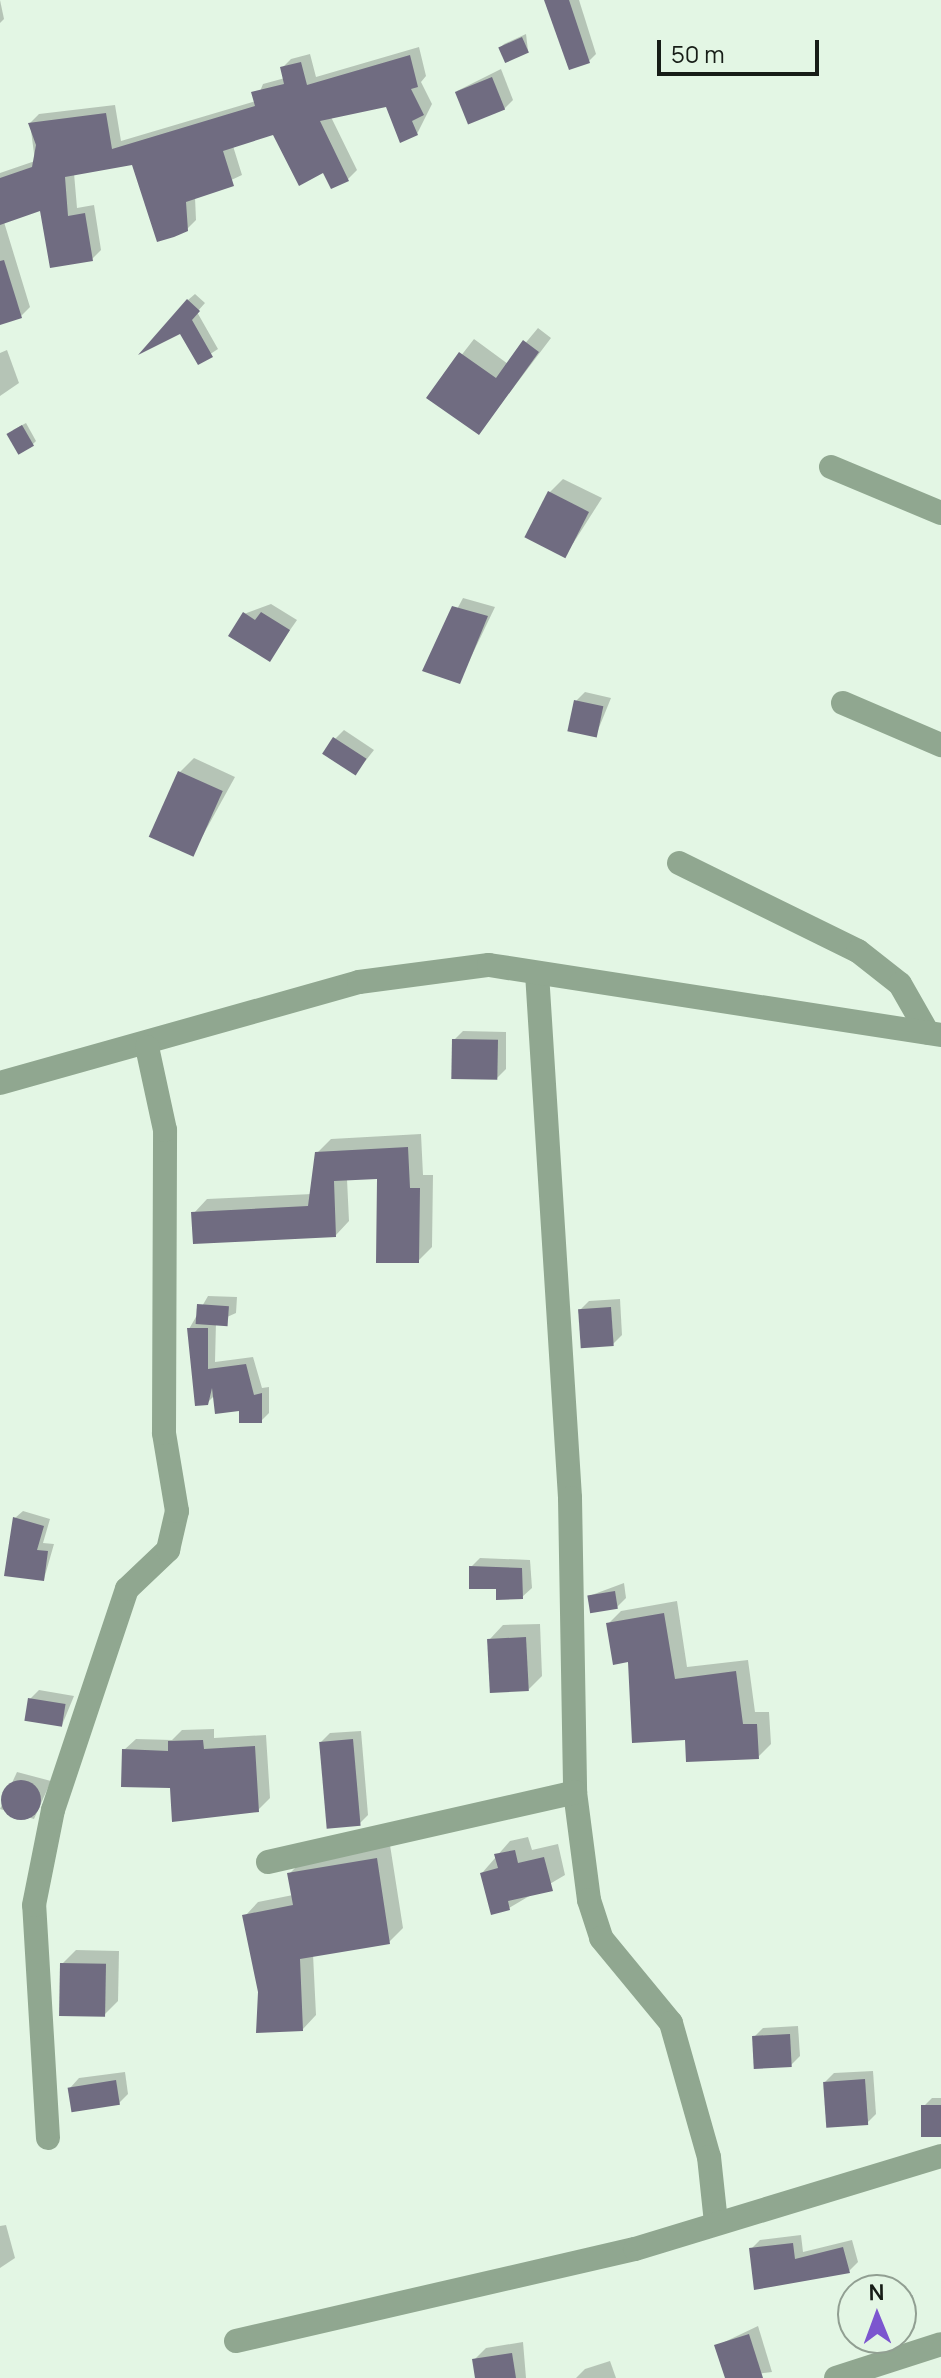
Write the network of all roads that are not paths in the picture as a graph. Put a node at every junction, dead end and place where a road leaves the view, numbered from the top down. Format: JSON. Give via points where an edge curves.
{"nodes":[{"id":1,"x":831,"y":467,"type":"dead end"},
{"id":2,"x":941,"y":513,"type":"edge"},
{"id":3,"x":843,"y":703,"type":"dead end"},
{"id":4,"x":941,"y":745,"type":"edge"},
{"id":5,"x":679,"y":863,"type":"dead end"},
{"id":6,"x":537,"y":973,"type":"junction"},
{"id":7,"x":934,"y":1034,"type":"edge"},
{"id":8,"x":147,"y":1047,"type":"junction"},
{"id":9,"x":0,"y":1083,"type":"edge"},
{"id":10,"x":575,"y":1792,"type":"junction"},
{"id":11,"x":268,"y":1862,"type":"dead end"},
{"id":12,"x":48,"y":2138,"type":"dead end"},
{"id":13,"x":941,"y":2156,"type":"edge"},
{"id":14,"x":716,"y":2222,"type":"junction"},
{"id":15,"x":236,"y":2341,"type":"dead end"},
{"id":16,"x":941,"y":2344,"type":"edge"},
{"id":17,"x":836,"y":2378,"type":"edge"}],
"edges":[{"from":1,"to":2,"type":"street"},
{"from":3,"to":4,"type":"street"},
{"from":5,"to":7,"type":"street","via":[[858,951],[900,984]]},
{"from":6,"to":7,"type":"street"},
{"from":6,"to":8,"type":"street","via":[[489,965],[359,982]]},
{"from":6,"to":10,"type":"street","via":[[570,1498]]},
{"from":8,"to":9,"type":"street"},
{"from":8,"to":12,"type":"street","via":[[165,1130],[164,1433],[177,1511],[168,1550],[127,1589],[50,1824],[34,1905],[33,1979]]},
{"from":10,"to":11,"type":"street"},
{"from":10,"to":14,"type":"street","via":[[597,1925],[671,2023],[709,2157]]},
{"from":13,"to":14,"type":"street"},
{"from":14,"to":15,"type":"street","via":[[635,2249]]},
{"from":16,"to":17,"type":"street"}]}
